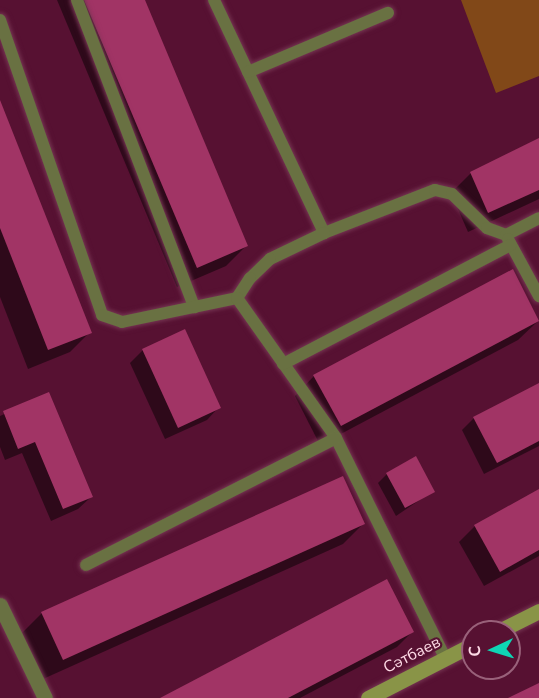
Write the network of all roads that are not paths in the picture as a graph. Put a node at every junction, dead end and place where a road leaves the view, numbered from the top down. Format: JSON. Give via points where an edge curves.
{"nodes":[{"id":1,"x":77,"y":0,"type":"edge"},
{"id":2,"x":214,"y":0,"type":"edge"},
{"id":3,"x":388,"y":13,"type":"dead end"},
{"id":4,"x":0,"y":20,"type":"edge"},
{"id":5,"x":248,"y":72,"type":"junction"},
{"id":6,"x":539,"y":218,"type":"edge"},
{"id":7,"x":324,"y":233,"type":"junction"},
{"id":8,"x":508,"y":240,"type":"junction"},
{"id":9,"x":539,"y":296,"type":"edge"},
{"id":10,"x":237,"y":298,"type":"junction"},
{"id":11,"x":194,"y":307,"type":"junction"},
{"id":12,"x":283,"y":364,"type":"junction"},
{"id":13,"x":336,"y":438,"type":"junction"},
{"id":14,"x":86,"y":565,"type":"dead end"},
{"id":15,"x":0,"y":605,"type":"edge"},
{"id":16,"x":539,"y":611,"type":"edge"},
{"id":17,"x":521,"y":620,"type":"edge"},
{"id":18,"x":461,"y":650,"type":"edge"},
{"id":19,"x":445,"y":658,"type":"junction"},
{"id":20,"x":45,"y":698,"type":"edge"},
{"id":21,"x":370,"y":698,"type":"edge"}],
"edges":[{"from":1,"to":11,"type":"lane"},
{"from":2,"to":5,"type":"lane"},
{"from":3,"to":5,"type":"lane"},
{"from":4,"to":11,"type":"lane","via":[[102,315],[122,322]]},
{"from":5,"to":7,"type":"lane"},
{"from":6,"to":8,"type":"lane"},
{"from":7,"to":8,"type":"lane","via":[[435,190],[452,194],[487,228]]},
{"from":7,"to":10,"type":"lane","via":[[270,259]]},
{"from":8,"to":9,"type":"lane"},
{"from":8,"to":12,"type":"lane"},
{"from":10,"to":11,"type":"lane"},
{"from":10,"to":12,"type":"lane"},
{"from":12,"to":13,"type":"lane"},
{"from":13,"to":14,"type":"lane"},
{"from":13,"to":19,"type":"lane"},
{"from":15,"to":20,"type":"street"},
{"from":16,"to":17,"type":"street"},
{"from":18,"to":19,"type":"street","name":"Сәтбаев"},
{"from":19,"to":21,"type":"street","name":"Сәтбаев"}]}
